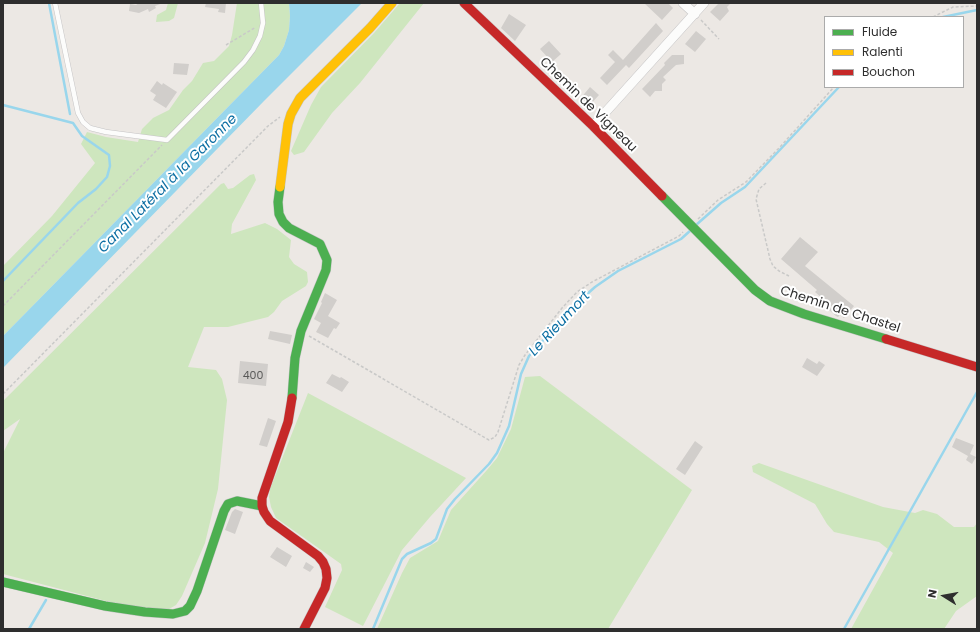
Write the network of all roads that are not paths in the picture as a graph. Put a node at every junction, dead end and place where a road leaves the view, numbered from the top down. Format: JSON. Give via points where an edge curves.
{"nodes":[{"id":1,"x":55,"y":3,"type":"edge"},
{"id":2,"x":262,"y":3,"type":"edge"},
{"id":3,"x":392,"y":3,"type":"edge"},
{"id":4,"x":464,"y":3,"type":"edge"},
{"id":5,"x":683,"y":3,"type":"edge"},
{"id":6,"x":704,"y":3,"type":"edge"},
{"id":7,"x":695,"y":14,"type":"junction"},
{"id":8,"x":593,"y":126,"type":"junction"},
{"id":9,"x":692,"y":228,"type":"joint"},
{"id":10,"x":977,"y":367,"type":"edge"},
{"id":11,"x":262,"y":506,"type":"junction"},
{"id":12,"x":3,"y":582,"type":"edge"},
{"id":13,"x":304,"y":629,"type":"edge"}],
"edges":[{"from":1,"to":2,"type":"lane","via":[[78,113],[83,122],[90,128],[106,132],[168,140],[253,50],[263,23]]},
{"from":3,"to":11,"type":"street","via":[[300,98],[288,124],[278,202],[279,214],[289,228],[320,244],[327,260],[326,270],[294,358],[292,403],[288,422],[262,498]]},
{"from":4,"to":8,"type":"street","name":"Chemin de Vigneau"},
{"from":5,"to":7,"type":"street"},
{"from":6,"to":7,"type":"street"},
{"from":7,"to":8,"type":"street"},
{"from":8,"to":9,"type":"street","name":"Chemin de Vigneau"},
{"from":9,"to":10,"type":"street","name":"Chemin de Chastel","via":[[755,290],[770,301],[804,314]]},
{"from":11,"to":12,"type":"street","via":[[237,501],[228,504],[197,591],[190,606],[184,611],[173,614],[112,607]]},
{"from":11,"to":13,"type":"street","via":[[270,521],[318,556],[326,569],[325,588]]}]}
